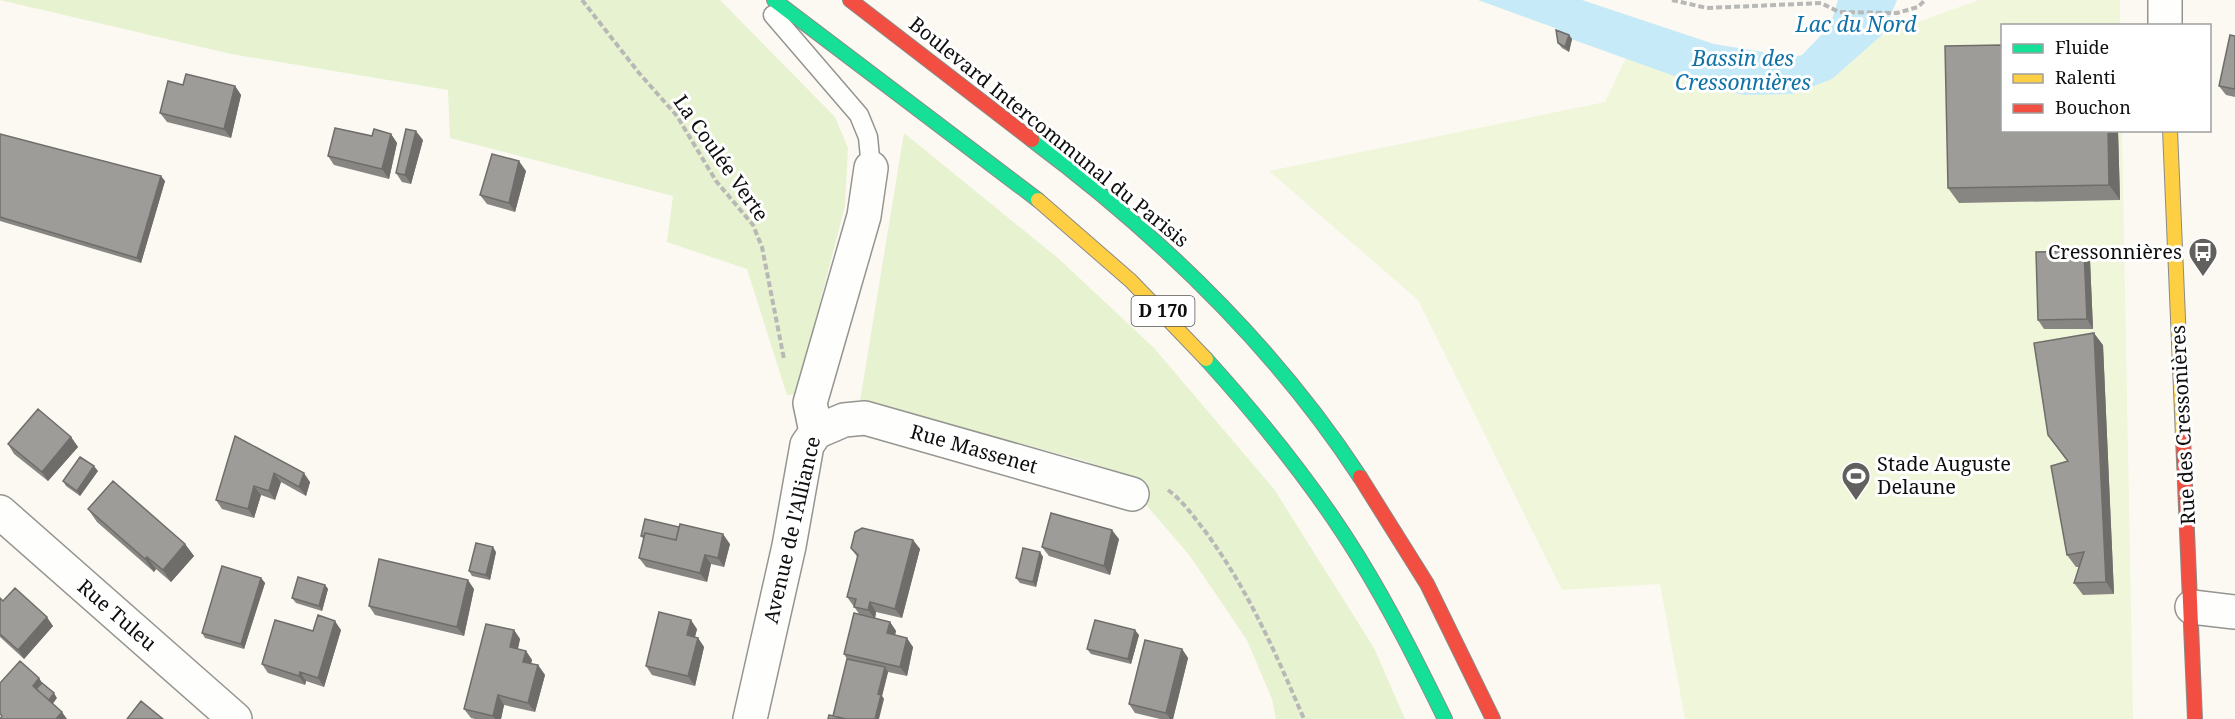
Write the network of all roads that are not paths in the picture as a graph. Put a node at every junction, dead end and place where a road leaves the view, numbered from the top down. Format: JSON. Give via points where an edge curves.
{"nodes":[{"id":1,"x":760,"y":0,"type":"edge"},
{"id":2,"x":774,"y":0,"type":"edge"},
{"id":3,"x":850,"y":0,"type":"edge"},
{"id":4,"x":2165,"y":0,"type":"edge"},
{"id":5,"x":2165,"y":24,"type":"edge"},
{"id":6,"x":2170,"y":132,"type":"edge"},
{"id":7,"x":871,"y":168,"type":"joint"},
{"id":8,"x":816,"y":432,"type":"junction"},
{"id":9,"x":1132,"y":494,"type":"dead end"},
{"id":10,"x":0,"y":512,"type":"edge"},
{"id":11,"x":2192,"y":607,"type":"junction"},
{"id":12,"x":2235,"y":612,"type":"edge"},
{"id":13,"x":235,"y":719,"type":"edge"},
{"id":14,"x":750,"y":719,"type":"edge"},
{"id":15,"x":1445,"y":719,"type":"edge"},
{"id":16,"x":1493,"y":719,"type":"edge"},
{"id":17,"x":2195,"y":719,"type":"edge"}],
"edges":[{"from":1,"to":7,"type":"lane","via":[[859,115],[868,137]]},
{"from":2,"to":15,"type":"main road","number":"D 170","via":[[1018,184],[1109,258],[1195,344],[1259,416],[1348,538],[1388,603]]},
{"from":3,"to":16,"type":"main road","name":"Boulevard Intercommunal du Parisis","number":"D 170","via":[[1149,232],[1269,354],[1325,424],[1381,505],[1425,578]]},
{"from":4,"to":5,"type":"street"},
{"from":6,"to":11,"type":"main road","name":"Rue des Cressonières"},
{"from":7,"to":8,"type":"street","name":"Avenue de l'Alliance","via":[[864,216],[810,403]]},
{"from":8,"to":9,"type":"street","name":"Rue Massenet","via":[[844,420],[865,418]]},
{"from":8,"to":14,"type":"street","name":"Avenue de l'Alliance","via":[[807,445]]},
{"from":10,"to":13,"type":"street","name":"Rue Tuleu"},
{"from":11,"to":12,"type":"street"},
{"from":11,"to":17,"type":"main road","name":"Rue des Cressonières"}]}
